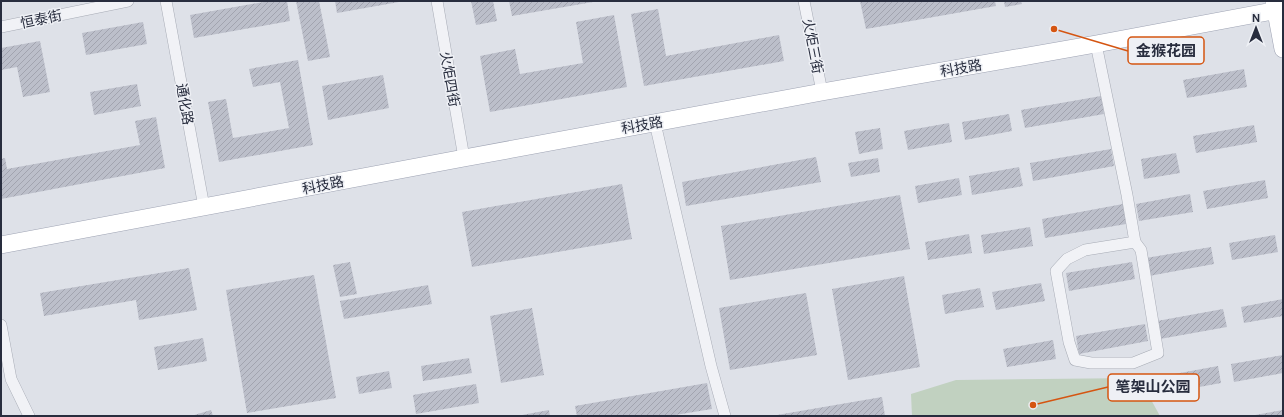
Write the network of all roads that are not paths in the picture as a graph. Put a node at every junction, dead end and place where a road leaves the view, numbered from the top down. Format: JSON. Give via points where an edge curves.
{"nodes":[{"id":1,"x":128,"y":1,"type":"edge"},
{"id":2,"x":166,"y":1,"type":"edge"},
{"id":3,"x":437,"y":1,"type":"edge"},
{"id":4,"x":804,"y":1,"type":"edge"},
{"id":5,"x":1278,"y":7,"type":"edge"},
{"id":6,"x":1,"y":27,"type":"edge"},
{"id":7,"x":1096,"y":44,"type":"junction"},
{"id":8,"x":1283,"y":49,"type":"edge"},
{"id":9,"x":822,"y":92,"type":"junction"},
{"id":10,"x":655,"y":123,"type":"junction"},
{"id":11,"x":464,"y":158,"type":"junction"},
{"id":12,"x":204,"y":207,"type":"junction"},
{"id":13,"x":1135,"y":242,"type":"junction"},
{"id":14,"x":1,"y":245,"type":"edge"},
{"id":15,"x":1,"y":325,"type":"edge"},
{"id":16,"x":29,"y":416,"type":"edge"},
{"id":17,"x":725,"y":416,"type":"edge"}],
"edges":[{"from":1,"to":6,"type":"street","name":"恒泰街"},
{"from":2,"to":12,"type":"street","name":"通化路"},
{"from":3,"to":11,"type":"street","name":"火炬四街"},
{"from":4,"to":9,"type":"street","name":"火炬三街"},
{"from":5,"to":7,"type":"main road","name":"科技路"},
{"from":5,"to":8,"type":"main road"},
{"from":7,"to":9,"type":"main road","name":"科技路"},
{"from":7,"to":13,"type":"street"},
{"from":9,"to":10,"type":"main road","name":"科技路"},
{"from":10,"to":11,"type":"main road","name":"科技路"},
{"from":10,"to":17,"type":"street"},
{"from":11,"to":12,"type":"main road","name":"科技路"},
{"from":12,"to":14,"type":"main road","name":"科技路"},
{"from":13,"to":13,"type":"street","via":[[1141,250],[1158,353],[1133,363],[1090,363],[1076,360],[1069,342],[1056,271],[1067,259],[1085,250]]},
{"from":15,"to":16,"type":"street","via":[[12,379]]}]}
